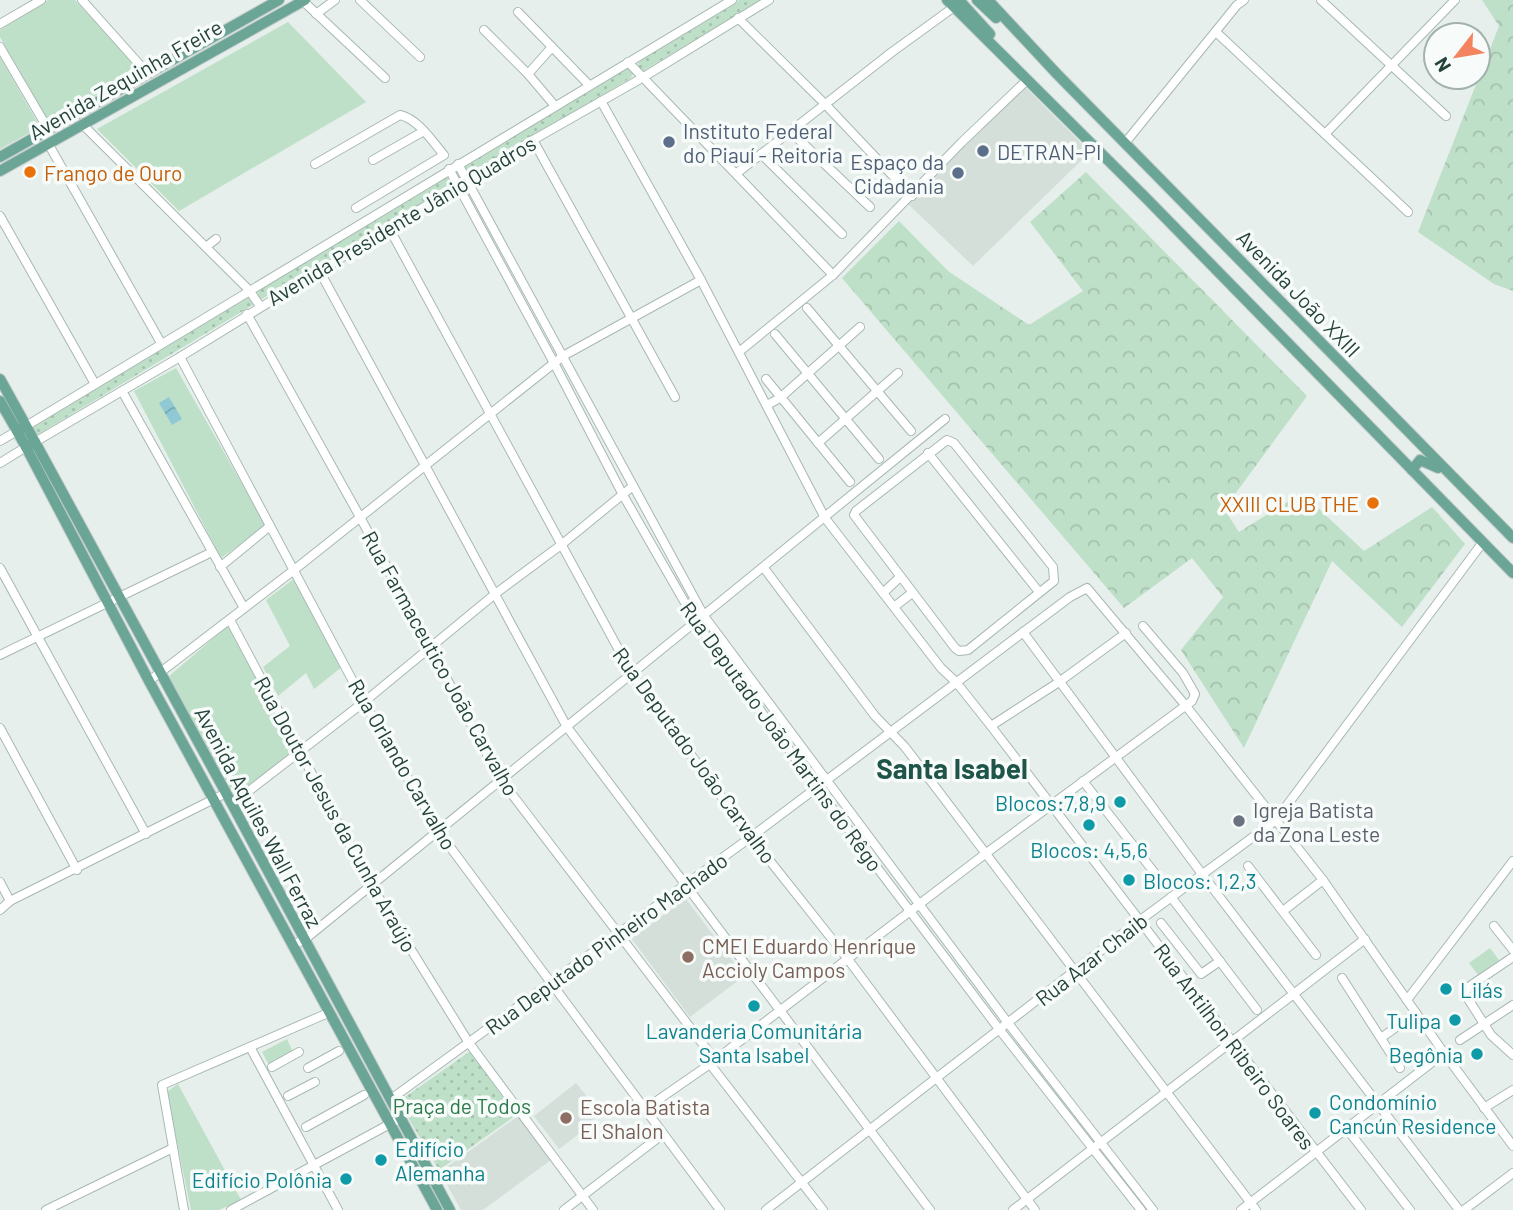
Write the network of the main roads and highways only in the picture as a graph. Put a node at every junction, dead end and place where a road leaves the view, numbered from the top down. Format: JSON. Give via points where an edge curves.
{"nodes":[{"id":1,"x":977,"y":0,"type":"edge"},
{"id":2,"x":988,"y":0,"type":"edge"},
{"id":3,"x":276,"y":2,"type":"edge"},
{"id":4,"x":297,"y":2,"type":"edge"},
{"id":5,"x":953,"y":3,"type":"edge"},
{"id":6,"x":280,"y":14,"type":"junction"},
{"id":7,"x":1057,"y":75,"type":"junction"},
{"id":8,"x":1067,"y":119,"type":"junction"},
{"id":9,"x":48,"y":129,"type":"junction"},
{"id":10,"x":49,"y":145,"type":"junction"},
{"id":11,"x":0,"y":157,"type":"edge"},
{"id":12,"x":0,"y":171,"type":"edge"},
{"id":13,"x":0,"y":379,"type":"edge"},
{"id":14,"x":0,"y":401,"type":"edge"},
{"id":15,"x":22,"y":429,"type":"junction"},
{"id":16,"x":30,"y":445,"type":"junction"},
{"id":17,"x":1412,"y":470,"type":"junction"},
{"id":18,"x":1447,"y":472,"type":"junction"},
{"id":19,"x":1513,"y":538,"type":"edge"},
{"id":20,"x":1513,"y":573,"type":"edge"},
{"id":21,"x":437,"y":1210,"type":"edge"},
{"id":22,"x":450,"y":1210,"type":"edge"}],
"edges":[{"from":1,"to":7,"type":"main road","name":"Avenida João XXIII"},
{"from":2,"to":7,"type":"main road","name":"Avenida João XXIII"},
{"from":3,"to":6,"type":"main road"},
{"from":3,"to":9,"type":"main road","name":"Avenida Zequinha Freire"},
{"from":4,"to":6,"type":"main road","name":"Avenida Zequinha Freire"},
{"from":5,"to":8,"type":"main road","name":"Avenida João XXIII"},
{"from":5,"to":8,"type":"main road","name":"Avenida João XXIII"},
{"from":6,"to":10,"type":"main road","name":"Avenida Zequinha Freire"},
{"from":7,"to":18,"type":"main road","name":"Avenida João XXIII"},
{"from":8,"to":17,"type":"main road","name":"Avenida João XXIII"},
{"from":9,"to":10,"type":"main road"},
{"from":9,"to":11,"type":"main road","name":"Avenida Zequinha Freire"},
{"from":10,"to":12,"type":"main road","name":"Avenida Zequinha Freire"},
{"from":13,"to":15,"type":"main road"},
{"from":14,"to":15,"type":"main road"},
{"from":15,"to":16,"type":"main road"},
{"from":16,"to":21,"type":"main road","name":"Avenida Aquiles Wall Ferraz","via":[[149,681]]},
{"from":16,"to":22,"type":"main road","name":"Avenida Aquiles Wall Ferraz","via":[[119,598]]},
{"from":17,"to":18,"type":"main road","via":[[1423,460]]},
{"from":17,"to":20,"type":"main road","name":"Avenida João XXIII"},
{"from":18,"to":19,"type":"main road","name":"Avenida João XXIII"}]}
